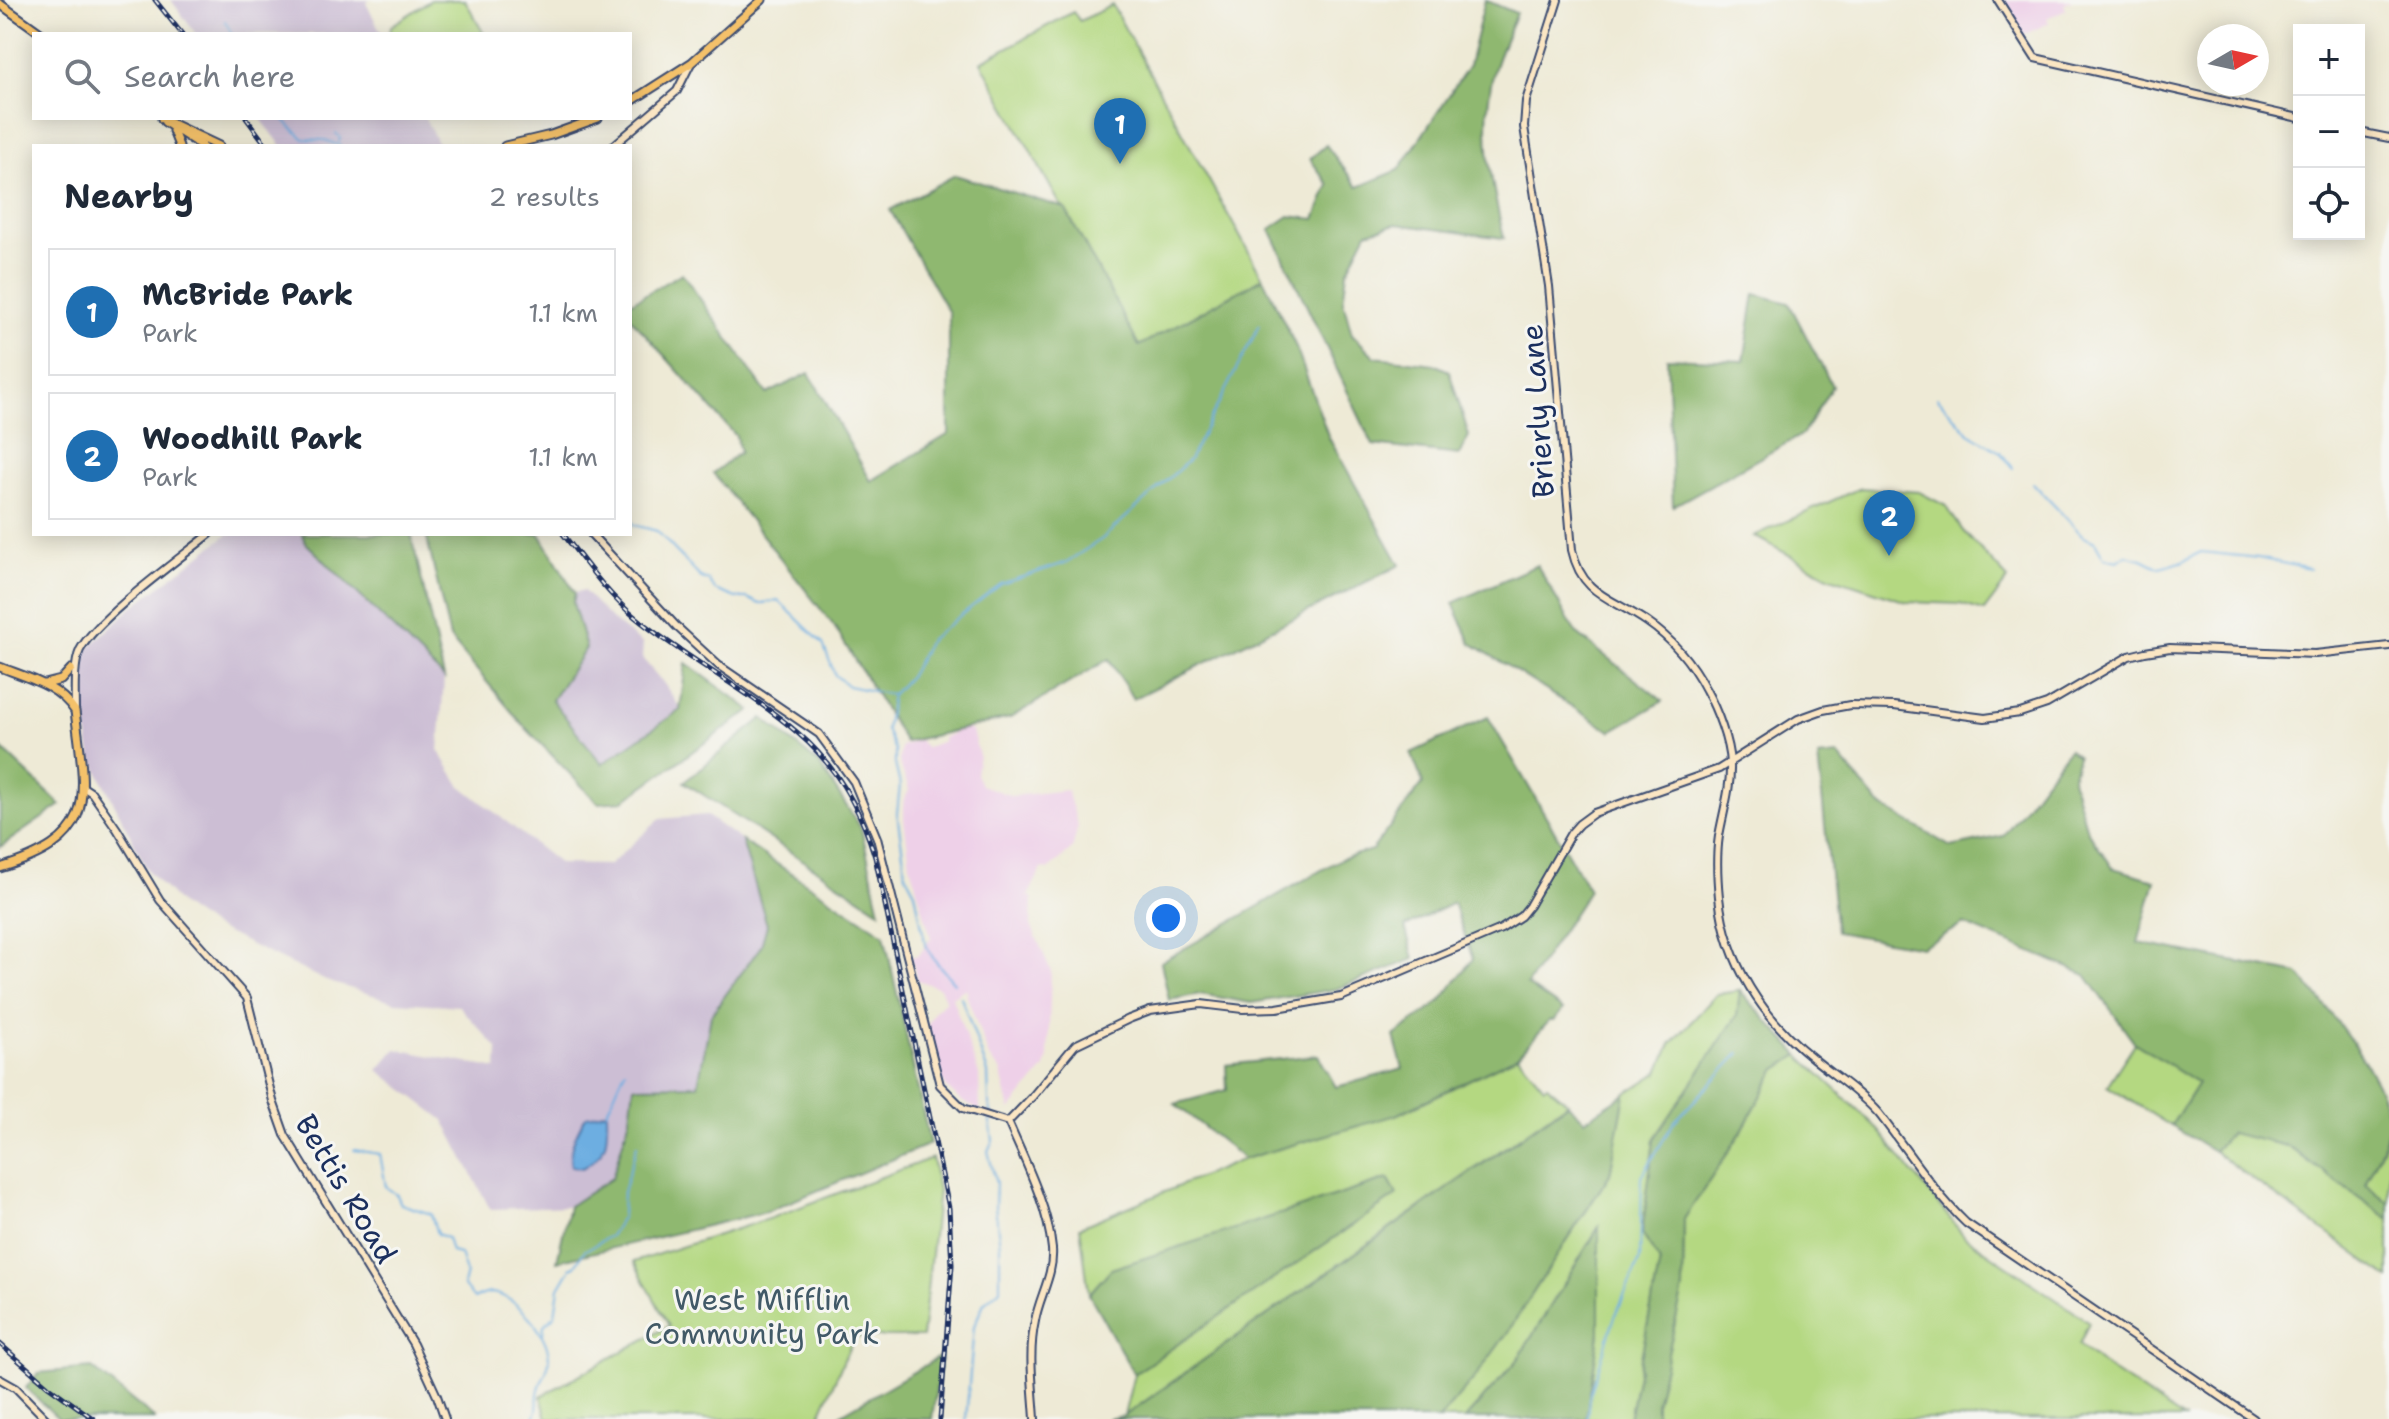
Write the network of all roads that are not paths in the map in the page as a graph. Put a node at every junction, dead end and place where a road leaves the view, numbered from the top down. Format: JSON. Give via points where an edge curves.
{"nodes":[{"id":1,"x":762,"y":0,"type":"edge"},
{"id":2,"x":1558,"y":0,"type":"edge"},
{"id":3,"x":1998,"y":0,"type":"edge"},
{"id":4,"x":0,"y":4,"type":"edge"},
{"id":5,"x":39,"y":32,"type":"edge"},
{"id":6,"x":691,"y":63,"type":"junction"},
{"id":7,"x":632,"y":101,"type":"edge"},
{"id":8,"x":2293,"y":117,"type":"edge"},
{"id":9,"x":162,"y":120,"type":"edge"},
{"id":10,"x":162,"y":120,"type":"edge"},
{"id":11,"x":592,"y":120,"type":"edge"},
{"id":12,"x":2365,"y":133,"type":"edge"},
{"id":13,"x":2389,"y":138,"type":"edge"},
{"id":14,"x":186,"y":141,"type":"edge"},
{"id":15,"x":200,"y":144,"type":"edge"},
{"id":16,"x":513,"y":144,"type":"edge"},
{"id":17,"x":615,"y":144,"type":"edge"},
{"id":18,"x":208,"y":536,"type":"edge"},
{"id":19,"x":593,"y":536,"type":"edge"},
{"id":20,"x":88,"y":639,"type":"junction"},
{"id":21,"x":2389,"y":646,"type":"edge"},
{"id":22,"x":0,"y":667,"type":"edge"},
{"id":23,"x":71,"y":669,"type":"junction"},
{"id":24,"x":45,"y":684,"type":"junction"},
{"id":25,"x":75,"y":692,"type":"junction"},
{"id":26,"x":75,"y":711,"type":"junction"},
{"id":27,"x":1730,"y":762,"type":"junction"},
{"id":28,"x":83,"y":787,"type":"junction"},
{"id":29,"x":0,"y":868,"type":"edge"},
{"id":30,"x":1008,"y":1122,"type":"junction"},
{"id":31,"x":1,"y":1380,"type":"edge"},
{"id":32,"x":46,"y":1419,"type":"edge"},
{"id":33,"x":445,"y":1419,"type":"edge"},
{"id":34,"x":1035,"y":1419,"type":"edge"},
{"id":35,"x":2254,"y":1419,"type":"edge"}],
"edges":[{"from":1,"to":6,"type":"main road"},
{"from":2,"to":27,"type":"street","name":"Brierly Lane","via":[[1526,101],[1524,127],[1549,286],[1574,560],[1586,583],[1647,622],[1694,668],[1708,693]]},
{"from":3,"to":8,"type":"street","via":[[2035,58]]},
{"from":4,"to":5,"type":"main road"},
{"from":6,"to":7,"type":"main road"},
{"from":6,"to":17,"type":"street","via":[[677,91]]},
{"from":9,"to":14,"type":"main road"},
{"from":10,"to":14,"type":"main road"},
{"from":11,"to":16,"type":"main road"},
{"from":12,"to":13,"type":"street"},
{"from":14,"to":15,"type":"main road"},
{"from":18,"to":20,"type":"street"},
{"from":19,"to":30,"type":"street","via":[[718,665],[819,734],[854,782],[877,838],[940,1085],[963,1108]]},
{"from":20,"to":23,"type":"street","via":[[78,648]]},
{"from":20,"to":25,"type":"street","via":[[78,657]]},
{"from":21,"to":27,"type":"street","via":[[2315,654],[2158,650],[2129,656],[2074,690],[2020,713],[1971,717],[1850,705],[1823,710],[1798,719]]},
{"from":22,"to":24,"type":"main road"},
{"from":23,"to":24,"type":"main road","via":[[61,680]]},
{"from":23,"to":25,"type":"street"},
{"from":24,"to":26,"type":"main road"},
{"from":25,"to":26,"type":"street"},
{"from":26,"to":28,"type":"main road"},
{"from":27,"to":30,"type":"street","via":[[1594,813],[1579,824],[1521,916],[1501,929],[1341,997],[1277,1008],[1201,1004],[1129,1019],[1075,1045]]},
{"from":27,"to":35,"type":"street","via":[[1717,863],[1719,899],[1731,950],[1769,1016],[1872,1107],[1966,1223]]},
{"from":28,"to":29,"type":"main road","via":[[77,816],[60,841]]},
{"from":28,"to":33,"type":"street","name":"Bettis Road","via":[[117,829],[169,912],[247,998],[285,1135],[413,1344]]},
{"from":30,"to":34,"type":"street","via":[[1045,1214],[1052,1251],[1030,1346]]},
{"from":31,"to":32,"type":"street"}]}
